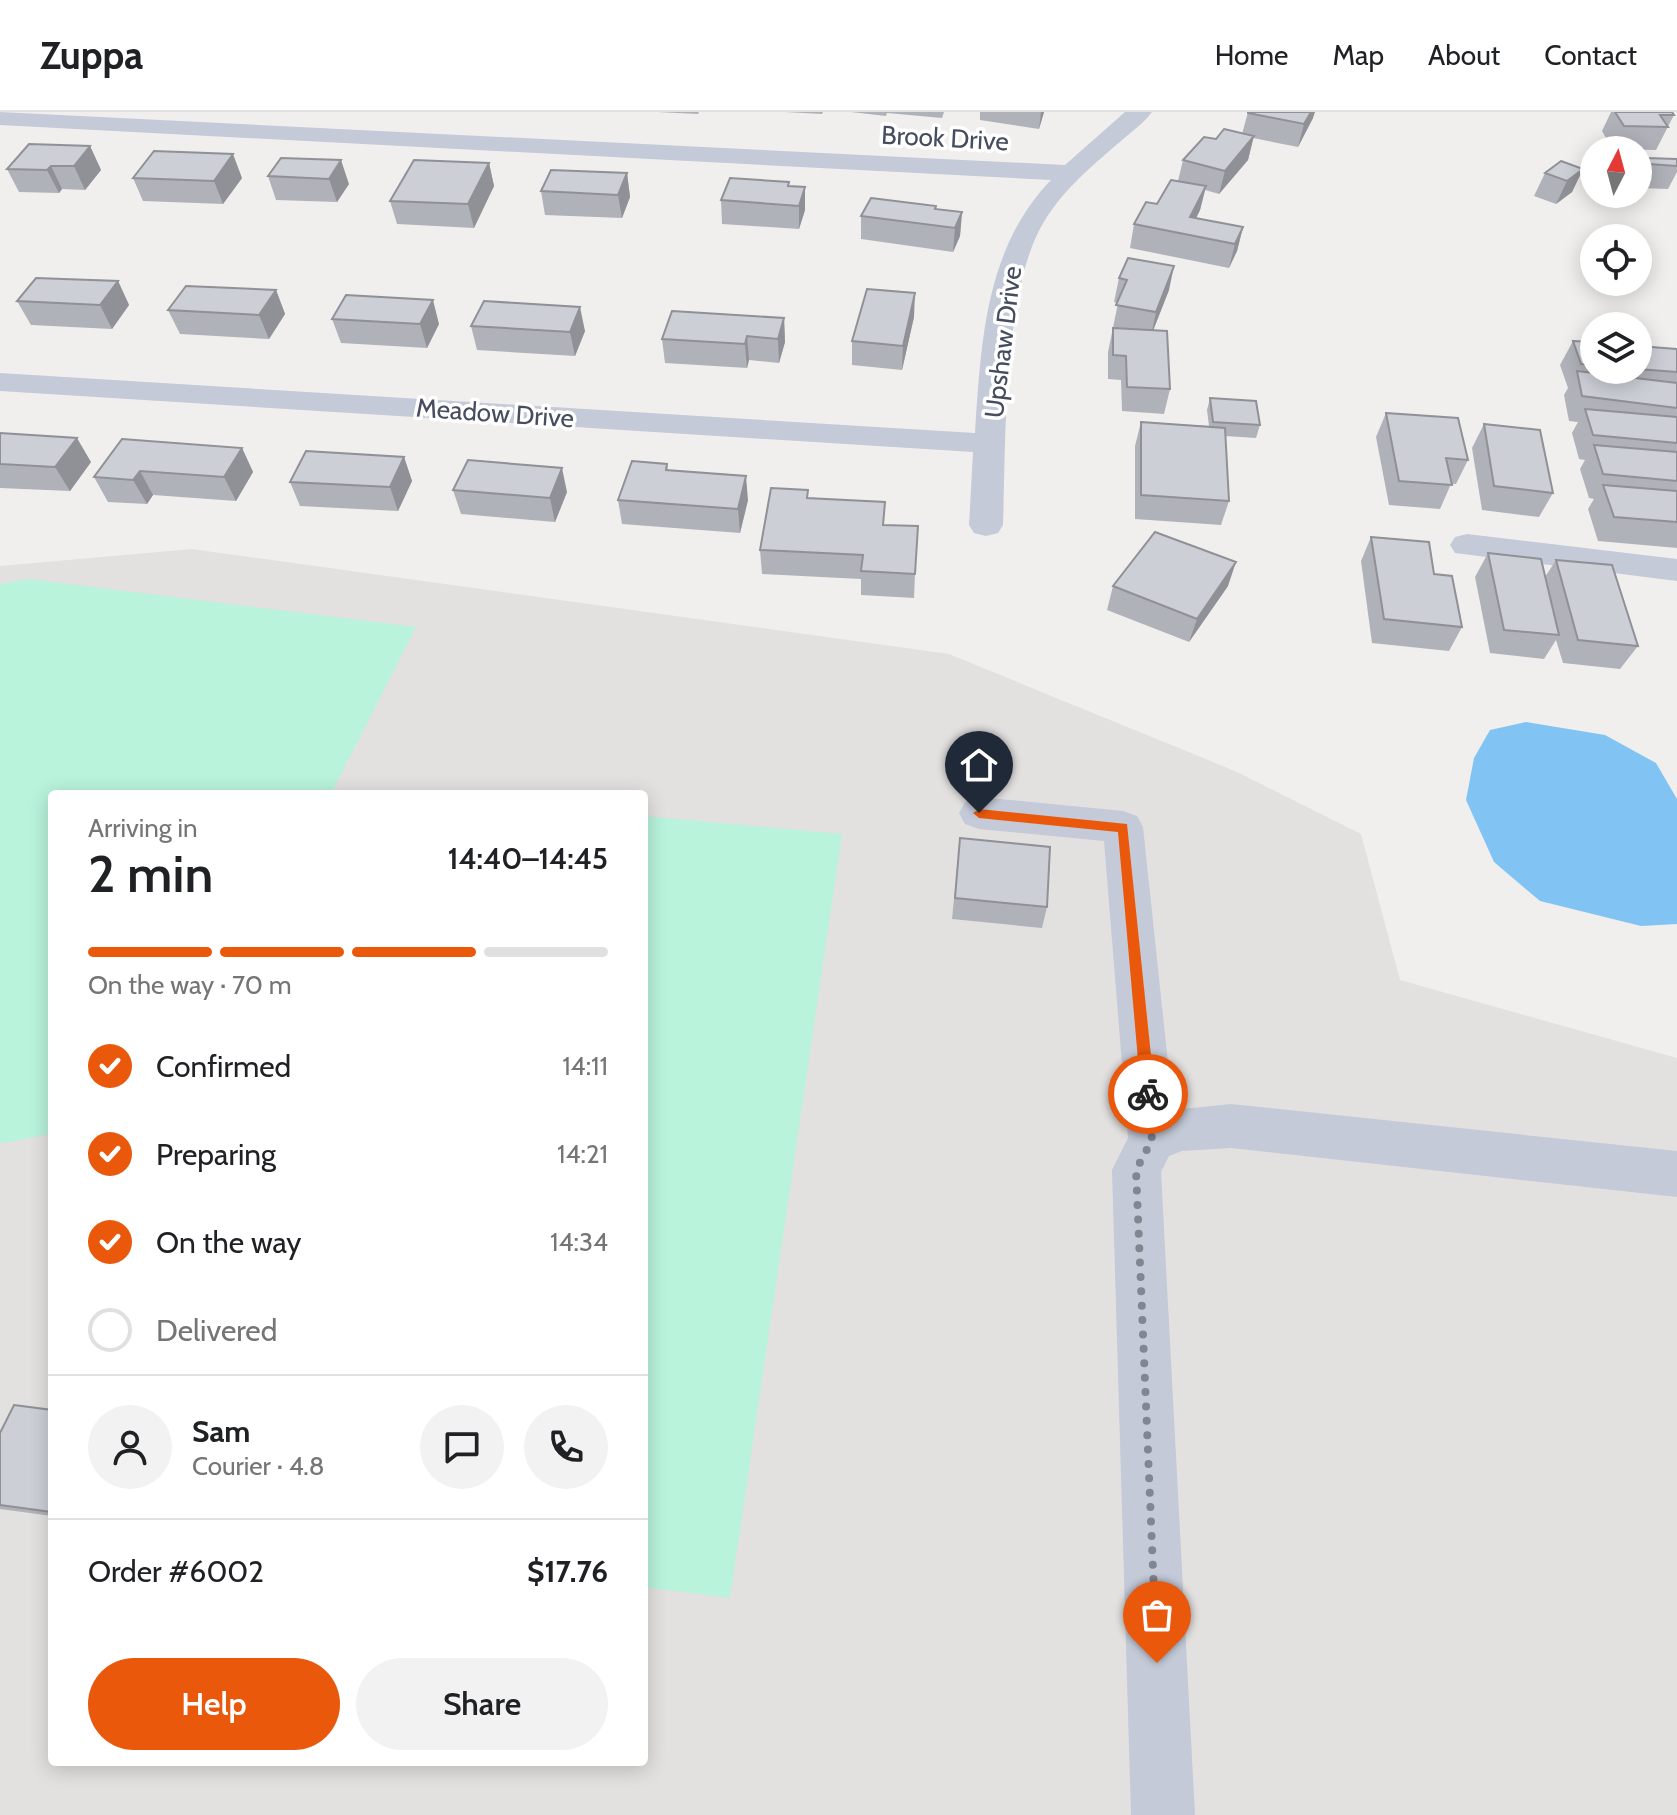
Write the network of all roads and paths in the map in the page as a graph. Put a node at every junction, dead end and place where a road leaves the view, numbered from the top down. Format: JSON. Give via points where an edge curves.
{"nodes":[{"id":1,"x":1140,"y":112,"type":"edge"},
{"id":2,"x":0,"y":118,"type":"edge"},
{"id":3,"x":1072,"y":173,"type":"junction"},
{"id":4,"x":0,"y":382,"type":"edge"},
{"id":5,"x":991,"y":444,"type":"junction"},
{"id":6,"x":986,"y":525,"type":"dead end"},
{"id":7,"x":1467,"y":545,"type":"dead end"},
{"id":8,"x":1677,"y":570,"type":"edge"},
{"id":9,"x":979,"y":813,"type":"dead end"},
{"id":10,"x":1152,"y":1140,"type":"junction"},
{"id":11,"x":1677,"y":1174,"type":"edge"},
{"id":12,"x":1163,"y":1815,"type":"edge"}],
"edges":[{"from":1,"to":3,"type":"street","name":"Upshaw Drive"},
{"from":2,"to":3,"type":"street","name":"Brook Drive"},
{"from":3,"to":5,"type":"street","name":"Upshaw Drive","via":[[1031,220],[1013,256]]},
{"from":4,"to":5,"type":"street","name":"Meadow Drive"},
{"from":5,"to":6,"type":"street","name":"Upshaw Drive"},
{"from":7,"to":8,"type":"street"},
{"from":9,"to":10,"type":"street","via":[[1123,827]]},
{"from":10,"to":11,"type":"street","via":[[1182,1129],[1231,1126]]},
{"from":10,"to":12,"type":"street","via":[[1136,1170]]}]}
